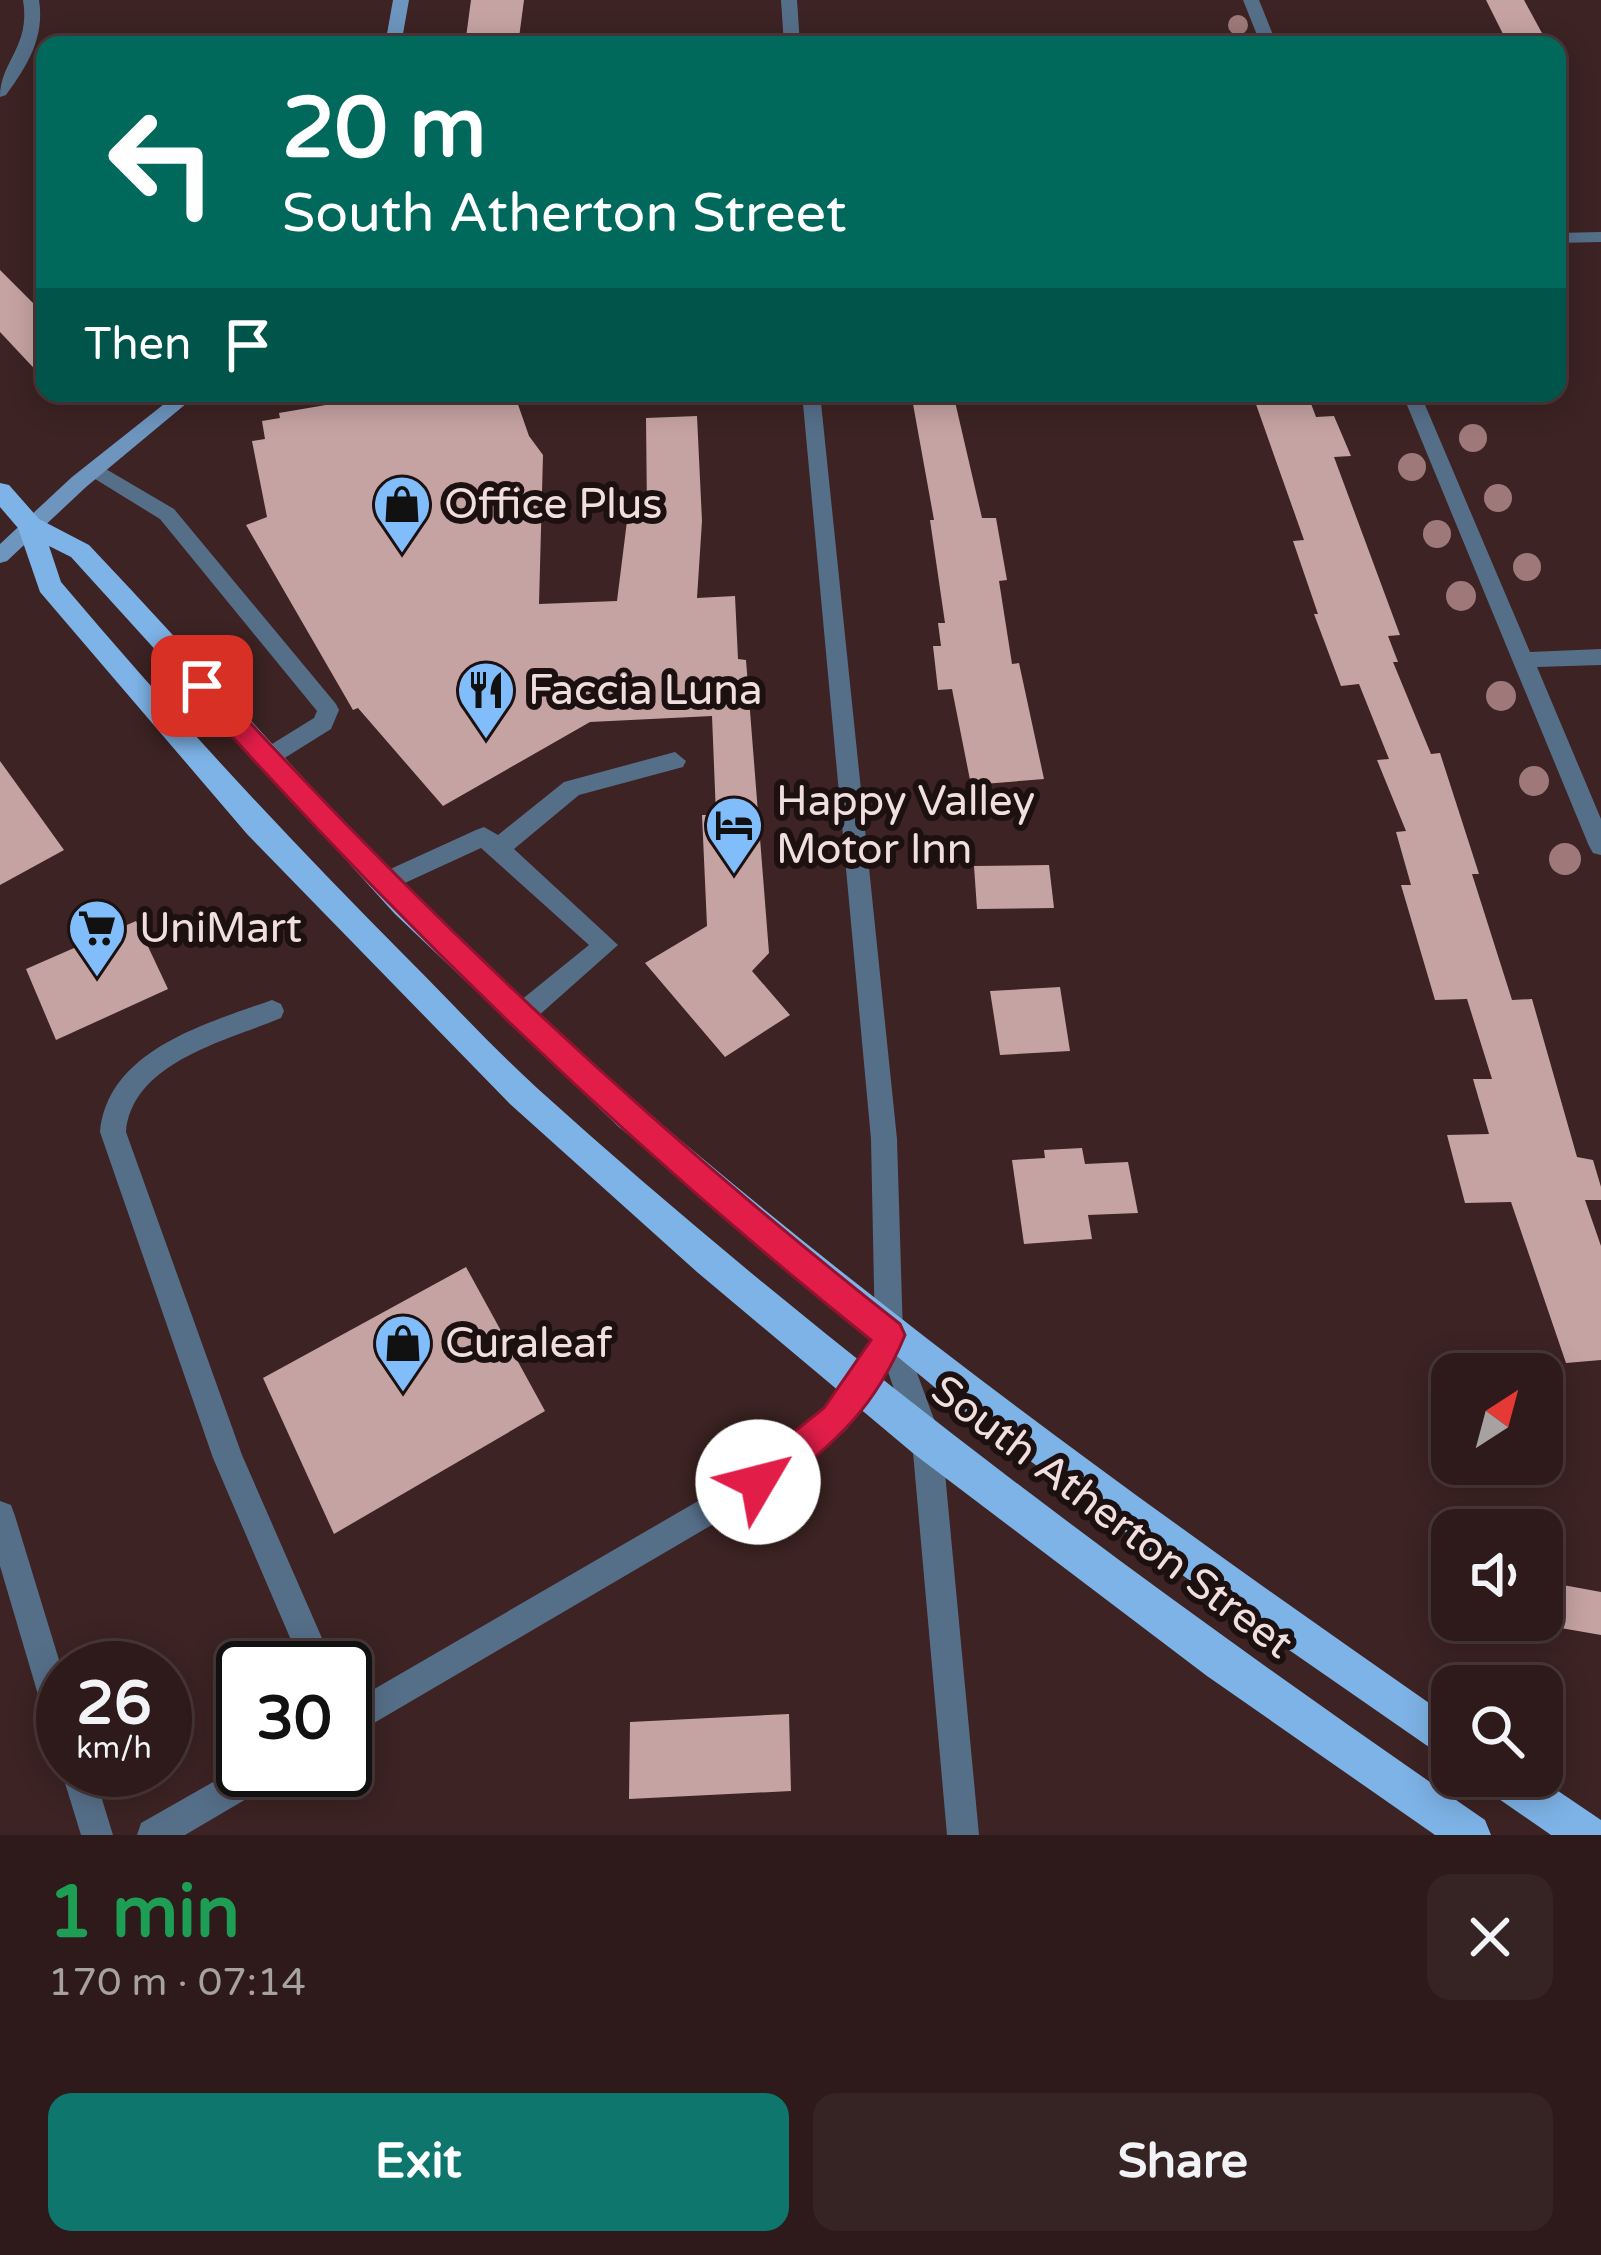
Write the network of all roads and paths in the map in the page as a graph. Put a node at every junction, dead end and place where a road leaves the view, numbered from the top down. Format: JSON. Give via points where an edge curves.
{"nodes":[{"id":1,"x":31,"y":0,"type":"edge"},
{"id":2,"x":400,"y":0,"type":"edge"},
{"id":3,"x":789,"y":0,"type":"edge"},
{"id":4,"x":1251,"y":0,"type":"edge"},
{"id":5,"x":395,"y":36,"type":"edge"},
{"id":6,"x":791,"y":36,"type":"edge"},
{"id":7,"x":1265,"y":36,"type":"edge"},
{"id":8,"x":0,"y":92,"type":"edge"},
{"id":9,"x":1601,"y":237,"type":"edge"},
{"id":10,"x":1566,"y":238,"type":"edge"},
{"id":11,"x":179,"y":402,"type":"edge"},
{"id":12,"x":812,"y":402,"type":"edge"},
{"id":13,"x":1415,"y":402,"type":"edge"},
{"id":14,"x":94,"y":469,"type":"junction"},
{"id":15,"x":0,"y":490,"type":"edge"},
{"id":16,"x":30,"y":525,"type":"junction"},
{"id":17,"x":0,"y":556,"type":"edge"},
{"id":18,"x":1601,"y":656,"type":"edge"},
{"id":19,"x":1525,"y":660,"type":"junction"},
{"id":20,"x":267,"y":758,"type":"junction"},
{"id":21,"x":675,"y":761,"type":"dead end"},
{"id":22,"x":1601,"y":846,"type":"edge"},
{"id":23,"x":497,"y":848,"type":"junction"},
{"id":24,"x":383,"y":883,"type":"junction"},
{"id":25,"x":272,"y":1011,"type":"dead end"},
{"id":26,"x":519,"y":1017,"type":"junction"},
{"id":27,"x":889,"y":1335,"type":"junction"},
{"id":28,"x":860,"y":1385,"type":"junction"},
{"id":29,"x":927,"y":1441,"type":"junction"},
{"id":30,"x":0,"y":1516,"type":"edge"},
{"id":31,"x":38,"y":1641,"type":"edge"},
{"id":32,"x":307,"y":1641,"type":"edge"},
{"id":33,"x":372,"y":1708,"type":"edge"},
{"id":34,"x":1431,"y":1728,"type":"edge"},
{"id":35,"x":85,"y":1797,"type":"edge"},
{"id":36,"x":219,"y":1797,"type":"edge"},
{"id":37,"x":1531,"y":1797,"type":"edge"},
{"id":38,"x":97,"y":1835,"type":"edge"},
{"id":39,"x":153,"y":1835,"type":"edge"},
{"id":40,"x":963,"y":1835,"type":"edge"},
{"id":41,"x":1470,"y":1835,"type":"edge"},
{"id":42,"x":1587,"y":1835,"type":"edge"}],
"edges":[{"from":1,"to":8,"type":"street","via":[[35,22],[23,61]]},
{"from":2,"to":5,"type":"street"},
{"from":3,"to":6,"type":"street"},
{"from":4,"to":7,"type":"street"},
{"from":9,"to":10,"type":"street"},
{"from":11,"to":14,"type":"street"},
{"from":12,"to":27,"type":"street","via":[[884,1139]]},
{"from":13,"to":19,"type":"street"},
{"from":14,"to":16,"type":"street"},
{"from":14,"to":20,"type":"street","via":[[167,514],[328,710],[322,723]]},
{"from":15,"to":16,"type":"main road","name":"South Atherton Street"},
{"from":16,"to":17,"type":"street"},
{"from":16,"to":20,"type":"main road","name":"South Atherton Street","via":[[80,551]]},
{"from":16,"to":28,"type":"main road","name":"South Atherton Street","via":[[49,585],[378,954],[536,1107]]},
{"from":18,"to":19,"type":"street"},
{"from":19,"to":22,"type":"street"},
{"from":20,"to":24,"type":"main road","name":"South Atherton Street"},
{"from":21,"to":23,"type":"street","via":[[572,788]]},
{"from":23,"to":24,"type":"street","via":[[484,836]]},
{"from":23,"to":26,"type":"street","via":[[606,945]]},
{"from":24,"to":26,"type":"main road","name":"South Atherton Street"},
{"from":25,"to":32,"type":"street","via":[[137,1074],[110,1111],[228,1458]]},
{"from":26,"to":27,"type":"main road","name":"South Atherton Street"},
{"from":27,"to":28,"type":"street"},
{"from":27,"to":29,"type":"street"},
{"from":27,"to":34,"type":"main road","name":"South Atherton Street","via":[[1161,1540]]},
{"from":28,"to":29,"type":"main road","name":"South Atherton Street"},
{"from":28,"to":33,"type":"street","via":[[836,1420],[758,1482]]},
{"from":29,"to":40,"type":"street"},
{"from":29,"to":41,"type":"main road","name":"South Atherton Street","via":[[1220,1662]]},
{"from":30,"to":31,"type":"street"},
{"from":35,"to":38,"type":"street"},
{"from":36,"to":39,"type":"street"},
{"from":37,"to":42,"type":"main road"}]}
